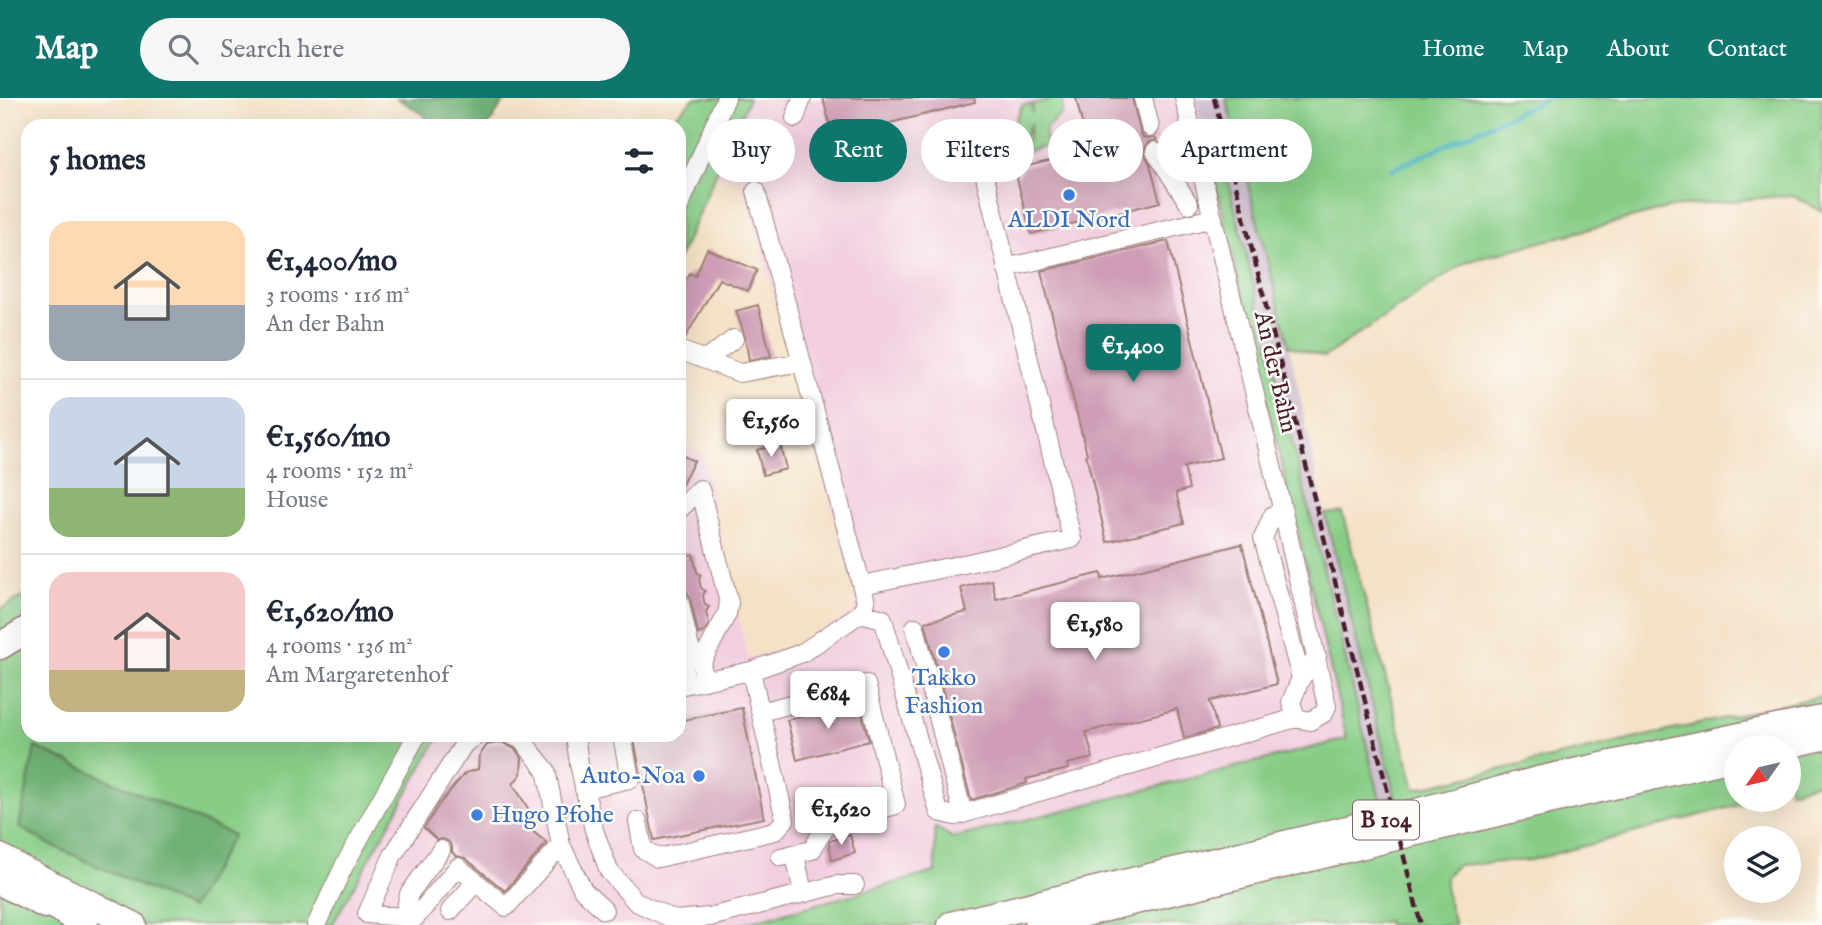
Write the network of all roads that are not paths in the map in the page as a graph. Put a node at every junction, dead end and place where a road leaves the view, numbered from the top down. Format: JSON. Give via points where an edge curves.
{"nodes":[{"id":1,"x":726,"y":98,"type":"edge"},
{"id":2,"x":802,"y":98,"type":"edge"},
{"id":3,"x":1143,"y":98,"type":"edge"},
{"id":4,"x":1184,"y":98,"type":"edge"},
{"id":5,"x":795,"y":117,"type":"dead end"},
{"id":6,"x":1150,"y":127,"type":"dead end"},
{"id":7,"x":1155,"y":151,"type":"dead end"},
{"id":8,"x":986,"y":182,"type":"edge"},
{"id":9,"x":686,"y":190,"type":"edge"},
{"id":10,"x":756,"y":191,"type":"dead end"},
{"id":11,"x":1189,"y":204,"type":"dead end"},
{"id":12,"x":1213,"y":218,"type":"junction"},
{"id":13,"x":1006,"y":268,"type":"junction"},
{"id":14,"x":734,"y":339,"type":"dead end"},
{"id":15,"x":686,"y":353,"type":"edge"},
{"id":16,"x":705,"y":360,"type":"junction"},
{"id":17,"x":802,"y":362,"type":"junction"},
{"id":18,"x":686,"y":503,"type":"edge"},
{"id":19,"x":1283,"y":512,"type":"junction"},
{"id":20,"x":862,"y":585,"type":"junction"},
{"id":21,"x":861,"y":613,"type":"junction"},
{"id":22,"x":915,"y":628,"type":"dead end"},
{"id":23,"x":686,"y":631,"type":"edge"},
{"id":24,"x":21,"y":633,"type":"edge"},
{"id":25,"x":0,"y":646,"type":"edge"},
{"id":26,"x":1317,"y":657,"type":"junction"},
{"id":27,"x":751,"y":671,"type":"junction"},
{"id":28,"x":693,"y":678,"type":"edge"},
{"id":29,"x":1301,"y":678,"type":"junction"},
{"id":30,"x":932,"y":693,"type":"junction"},
{"id":31,"x":906,"y":699,"type":"junction"},
{"id":32,"x":761,"y":712,"type":"junction"},
{"id":33,"x":1296,"y":718,"type":"junction"},
{"id":34,"x":1822,"y":719,"type":"edge"},
{"id":35,"x":1822,"y":737,"type":"edge"},
{"id":36,"x":413,"y":742,"type":"edge"},
{"id":37,"x":467,"y":742,"type":"edge"},
{"id":38,"x":524,"y":742,"type":"edge"},
{"id":39,"x":576,"y":742,"type":"edge"},
{"id":40,"x":623,"y":742,"type":"edge"},
{"id":41,"x":1801,"y":742,"type":"edge"},
{"id":42,"x":1724,"y":760,"type":"edge"},
{"id":43,"x":579,"y":764,"type":"junction"},
{"id":44,"x":546,"y":770,"type":"junction"},
{"id":45,"x":584,"y":789,"type":"junction"},
{"id":46,"x":963,"y":814,"type":"junction"},
{"id":47,"x":638,"y":821,"type":"dead end"},
{"id":48,"x":561,"y":845,"type":"junction"},
{"id":49,"x":441,"y":850,"type":"dead end"},
{"id":50,"x":4,"y":866,"type":"edge"},
{"id":51,"x":476,"y":883,"type":"junction"},
{"id":52,"x":855,"y":885,"type":"dead end"},
{"id":53,"x":803,"y":893,"type":"junction"},
{"id":54,"x":604,"y":910,"type":"dead end"},
{"id":55,"x":450,"y":911,"type":"dead end"},
{"id":56,"x":404,"y":917,"type":"junction"},
{"id":57,"x":84,"y":925,"type":"edge"},
{"id":58,"x":134,"y":925,"type":"edge"},
{"id":59,"x":316,"y":925,"type":"edge"},
{"id":60,"x":951,"y":925,"type":"edge"},
{"id":61,"x":1037,"y":925,"type":"edge"}],
"edges":[{"from":1,"to":9,"type":"street"},
{"from":2,"to":5,"type":"street"},
{"from":3,"to":6,"type":"street"},
{"from":4,"to":12,"type":"street","name":"An der Bahn"},
{"from":7,"to":11,"type":"street"},
{"from":8,"to":13,"type":"street"},
{"from":10,"to":17,"type":"street"},
{"from":12,"to":13,"type":"street"},
{"from":12,"to":19,"type":"street","name":"An der Bahn"},
{"from":13,"to":20,"type":"street","via":[[1072,539]]},
{"from":14,"to":16,"type":"street"},
{"from":15,"to":16,"type":"street"},
{"from":16,"to":17,"type":"street","via":[[740,373]]},
{"from":17,"to":20,"type":"street"},
{"from":18,"to":28,"type":"street","via":[[700,489],[729,603]]},
{"from":19,"to":26,"type":"street","name":"An der Bahn"},
{"from":19,"to":29,"type":"street","via":[[1273,514],[1263,538]]},
{"from":20,"to":21,"type":"street","via":[[866,602]]},
{"from":21,"to":27,"type":"street","via":[[802,653]]},
{"from":21,"to":31,"type":"street","via":[[883,619]]},
{"from":22,"to":30,"type":"street"},
{"from":23,"to":28,"type":"street"},
{"from":24,"to":25,"type":"highway"},
{"from":26,"to":29,"type":"street"},
{"from":26,"to":33,"type":"street","name":"An der Bahn","via":[[1327,706],[1310,722]]},
{"from":27,"to":28,"type":"street"},
{"from":27,"to":32,"type":"street"},
{"from":29,"to":33,"type":"street","via":[[1290,702]]},
{"from":30,"to":31,"type":"street"},
{"from":30,"to":46,"type":"street"},
{"from":31,"to":46,"type":"street","via":[[939,812]]},
{"from":32,"to":47,"type":"street","via":[[785,820],[775,831],[658,858],[643,849]]},
{"from":32,"to":53,"type":"street","via":[[866,684],[896,805],[830,823],[812,850],[788,856]]},
{"from":33,"to":46,"type":"street"},
{"from":34,"to":60,"type":"highway","number":"B 104","via":[[1538,780]]},
{"from":35,"to":41,"type":"highway"},
{"from":36,"to":59,"type":"street"},
{"from":37,"to":56,"type":"street","via":[[393,855],[367,914]]},
{"from":38,"to":44,"type":"street"},
{"from":39,"to":43,"type":"street"},
{"from":40,"to":45,"type":"street","via":[[630,779]]},
{"from":42,"to":61,"type":"highway","number":"B 104"},
{"from":43,"to":44,"type":"street"},
{"from":43,"to":45,"type":"street"},
{"from":44,"to":48,"type":"street"},
{"from":45,"to":53,"type":"street","via":[[609,871],[636,902],[675,920],[710,917]]},
{"from":48,"to":51,"type":"street","via":[[506,907]]},
{"from":48,"to":54,"type":"street","via":[[583,890]]},
{"from":49,"to":56,"type":"street","via":[[409,894]]},
{"from":50,"to":57,"type":"highway"},
{"from":50,"to":58,"type":"highway"},
{"from":51,"to":55,"type":"street"},
{"from":51,"to":56,"type":"street","via":[[458,867],[415,918]]},
{"from":52,"to":53,"type":"street"}]}
